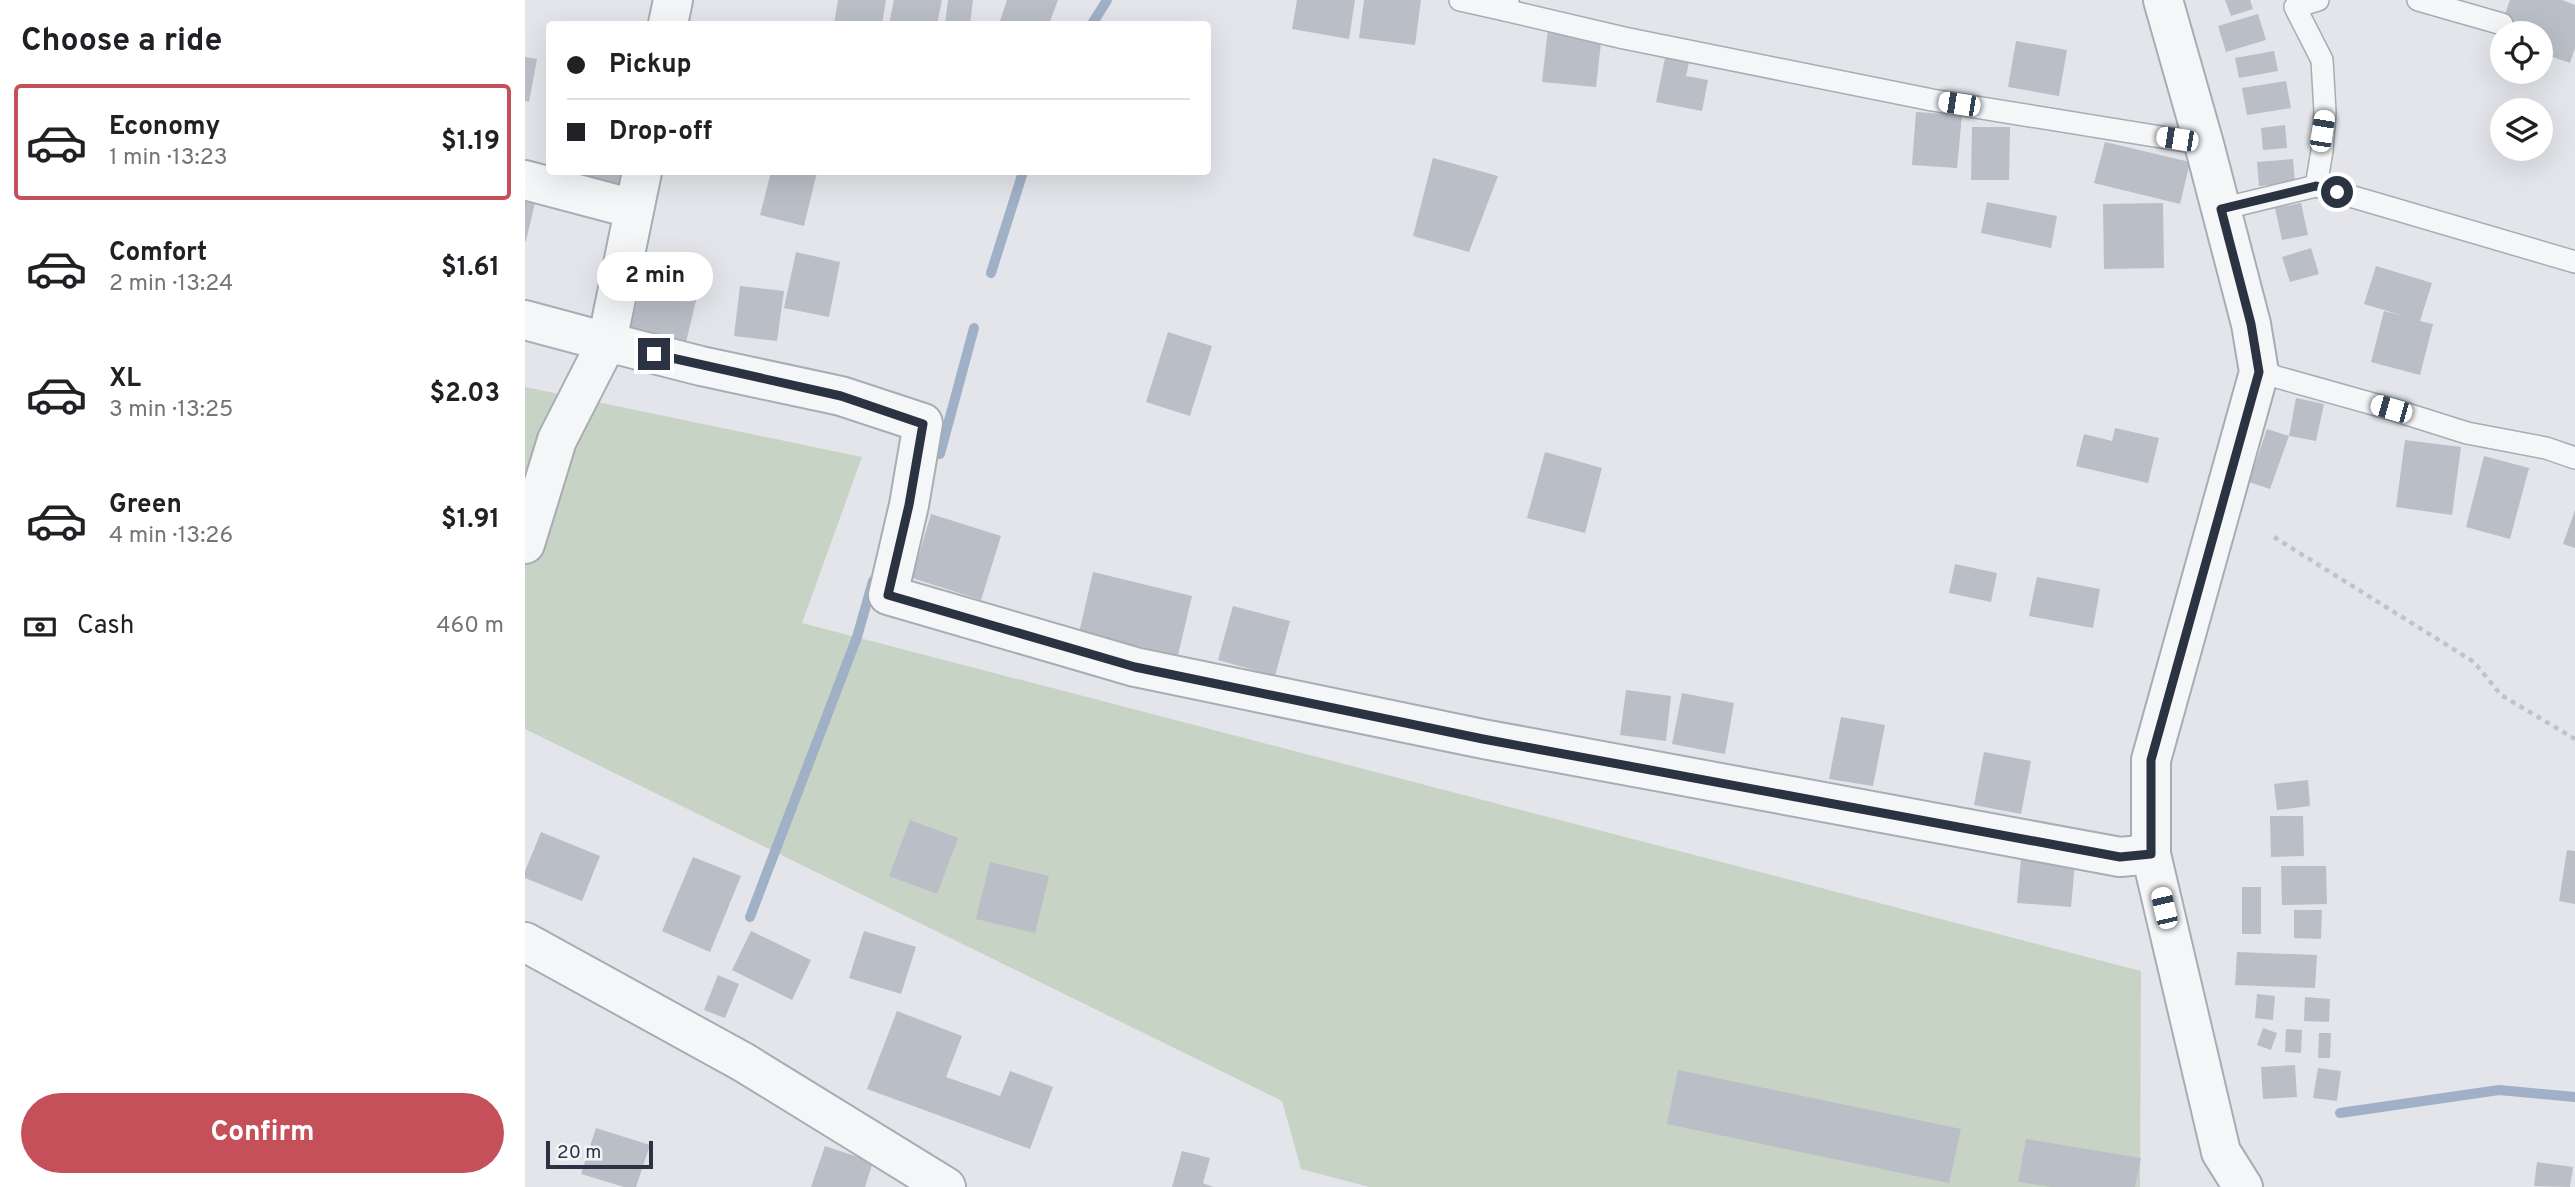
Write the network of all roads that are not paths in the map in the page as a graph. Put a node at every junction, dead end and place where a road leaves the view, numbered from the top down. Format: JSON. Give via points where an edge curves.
{"nodes":[{"id":1,"x":673,"y":0,"type":"edge"},
{"id":2,"x":1460,"y":0,"type":"edge"},
{"id":3,"x":2163,"y":0,"type":"edge"},
{"id":4,"x":2318,"y":0,"type":"edge"},
{"id":5,"x":2418,"y":0,"type":"edge"},
{"id":6,"x":1506,"y":5,"type":"edge"},
{"id":7,"x":669,"y":21,"type":"edge"},
{"id":8,"x":2491,"y":21,"type":"edge"},
{"id":9,"x":2204,"y":144,"type":"junction"},
{"id":10,"x":641,"y":175,"type":"edge"},
{"id":11,"x":525,"y":180,"type":"edge"},
{"id":12,"x":2316,"y":186,"type":"junction"},
{"id":13,"x":633,"y":209,"type":"junction"},
{"id":14,"x":2221,"y":209,"type":"junction"},
{"id":15,"x":2575,"y":262,"type":"edge"},
{"id":16,"x":525,"y":320,"type":"edge"},
{"id":17,"x":607,"y":342,"type":"junction"},
{"id":18,"x":2259,"y":372,"type":"junction"},
{"id":19,"x":2575,"y":458,"type":"edge"},
{"id":20,"x":525,"y":544,"type":"edge"},
{"id":21,"x":2151,"y":854,"type":"junction"},
{"id":22,"x":525,"y":942,"type":"edge"},
{"id":23,"x":947,"y":1187,"type":"edge"},
{"id":24,"x":2243,"y":1187,"type":"edge"}],
"edges":[{"from":1,"to":7,"type":"street"},
{"from":2,"to":6,"type":"lane"},
{"from":3,"to":9,"type":"street"},
{"from":4,"to":12,"type":"lane","via":[[2295,7],[2322,60],[2325,112]]},
{"from":5,"to":8,"type":"lane"},
{"from":6,"to":9,"type":"lane","via":[[1624,38],[1932,100]]},
{"from":9,"to":14,"type":"street"},
{"from":10,"to":13,"type":"street"},
{"from":11,"to":13,"type":"street"},
{"from":12,"to":14,"type":"lane"},
{"from":12,"to":15,"type":"lane"},
{"from":13,"to":17,"type":"street"},
{"from":14,"to":18,"type":"street"},
{"from":16,"to":17,"type":"street"},
{"from":17,"to":20,"type":"street","via":[[557,440]]},
{"from":17,"to":21,"type":"street","via":[[841,396],[923,424],[888,595],[1135,667],[1457,733],[2120,857]]},
{"from":18,"to":19,"type":"lane","via":[[2467,433]]},
{"from":18,"to":21,"type":"street","via":[[2151,760]]},
{"from":21,"to":24,"type":"street","via":[[2221,1152]]},
{"from":22,"to":23,"type":"street","via":[[743,1062]]}]}
